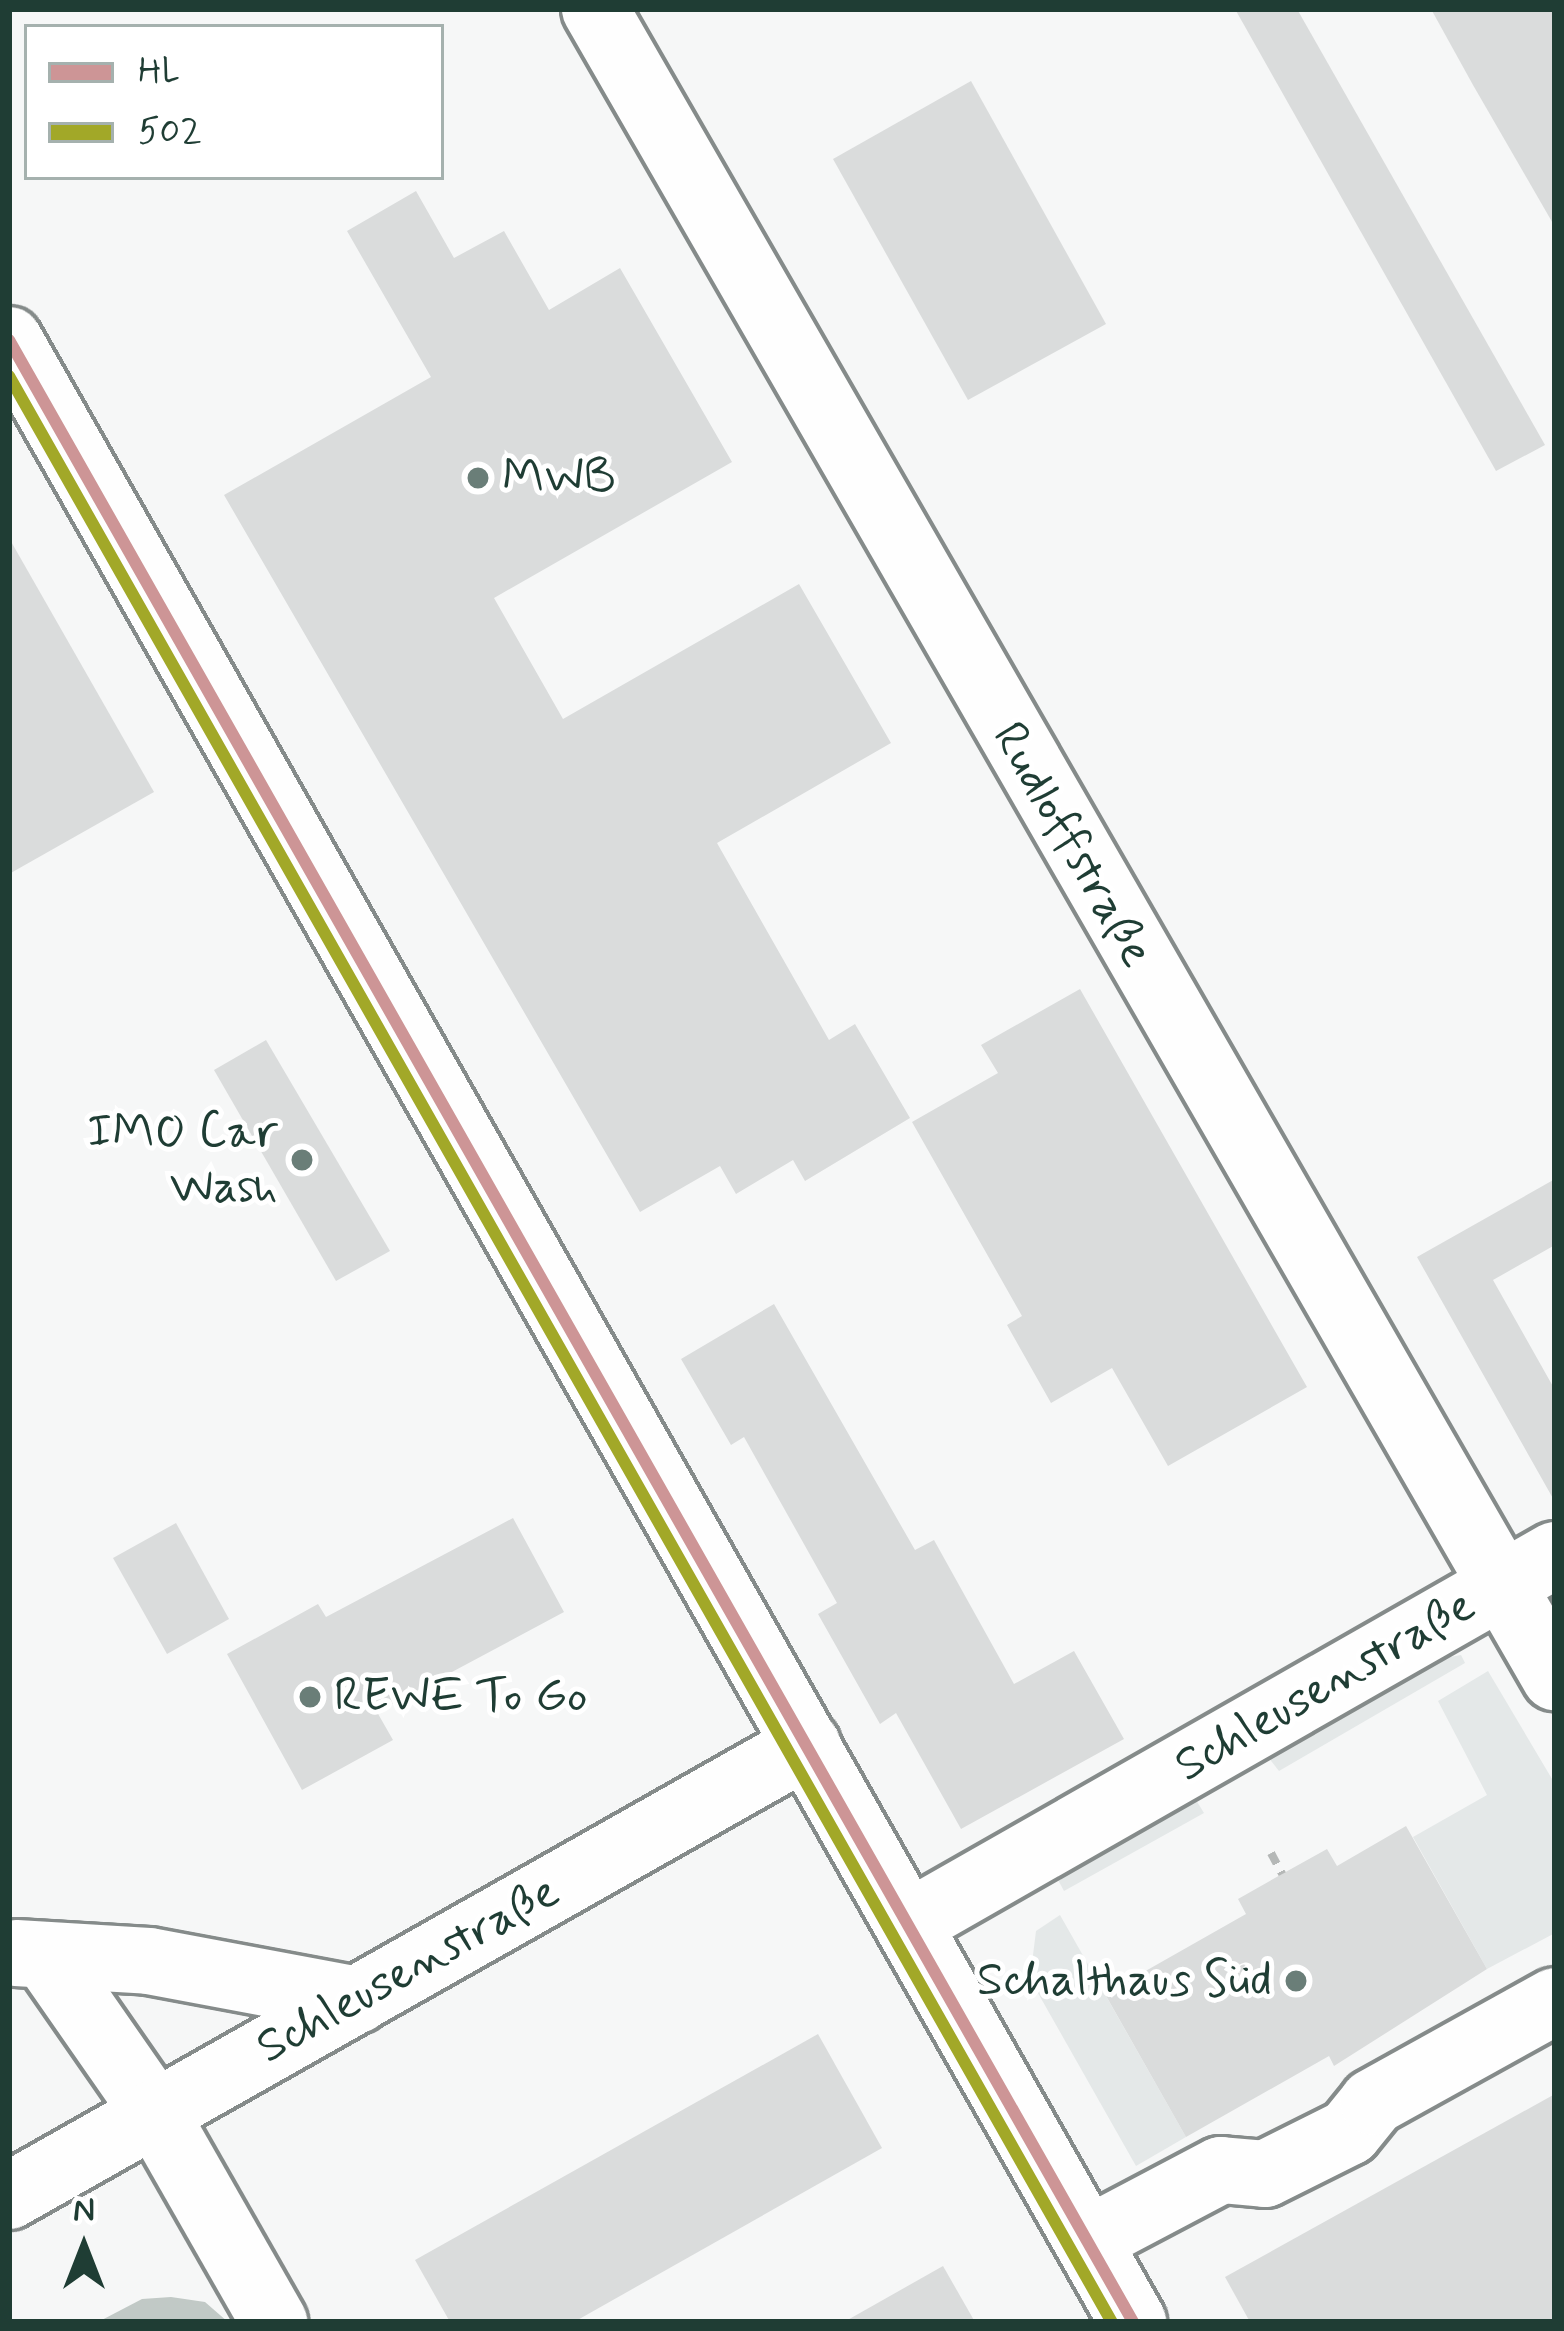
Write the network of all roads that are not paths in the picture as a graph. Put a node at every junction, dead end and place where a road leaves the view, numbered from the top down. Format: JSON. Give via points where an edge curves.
{"nodes":[{"id":1,"x":595,"y":9,"type":"edge"},
{"id":2,"x":9,"y":340,"type":"edge"},
{"id":3,"x":1528,"y":1570,"type":"edge"},
{"id":4,"x":1555,"y":1677,"type":"edge"},
{"id":5,"x":807,"y":1745,"type":"junction"},
{"id":6,"x":908,"y":1924,"type":"junction"},
{"id":7,"x":27,"y":1954,"type":"edge"},
{"id":8,"x":357,"y":2000,"type":"junction"},
{"id":9,"x":1555,"y":2001,"type":"edge"},
{"id":10,"x":155,"y":2113,"type":"junction"},
{"id":11,"x":9,"y":2196,"type":"edge"},
{"id":12,"x":1088,"y":2240,"type":"junction"},
{"id":13,"x":274,"y":2322,"type":"edge"},
{"id":14,"x":1133,"y":2322,"type":"edge"}],
"edges":[{"from":1,"to":3,"type":"street","name":"Rudloffstraße"},
{"from":2,"to":5,"type":"street"},
{"from":3,"to":4,"type":"street","name":"Rudloffstraße"},
{"from":3,"to":6,"type":"street","name":"Schleusenstraße"},
{"from":5,"to":6,"type":"street"},
{"from":5,"to":8,"type":"street","name":"Schleusenstraße"},
{"from":6,"to":12,"type":"street"},
{"from":7,"to":8,"type":"street","via":[[149,1961]]},
{"from":7,"to":10,"type":"street"},
{"from":8,"to":10,"type":"street","name":"Schleusenstraße"},
{"from":9,"to":12,"type":"street","via":[[1373,2102],[1328,2142],[1265,2174],[1221,2170]]},
{"from":10,"to":11,"type":"street","name":"Schleusenstraße"},
{"from":10,"to":13,"type":"street"},
{"from":12,"to":14,"type":"street"}]}
